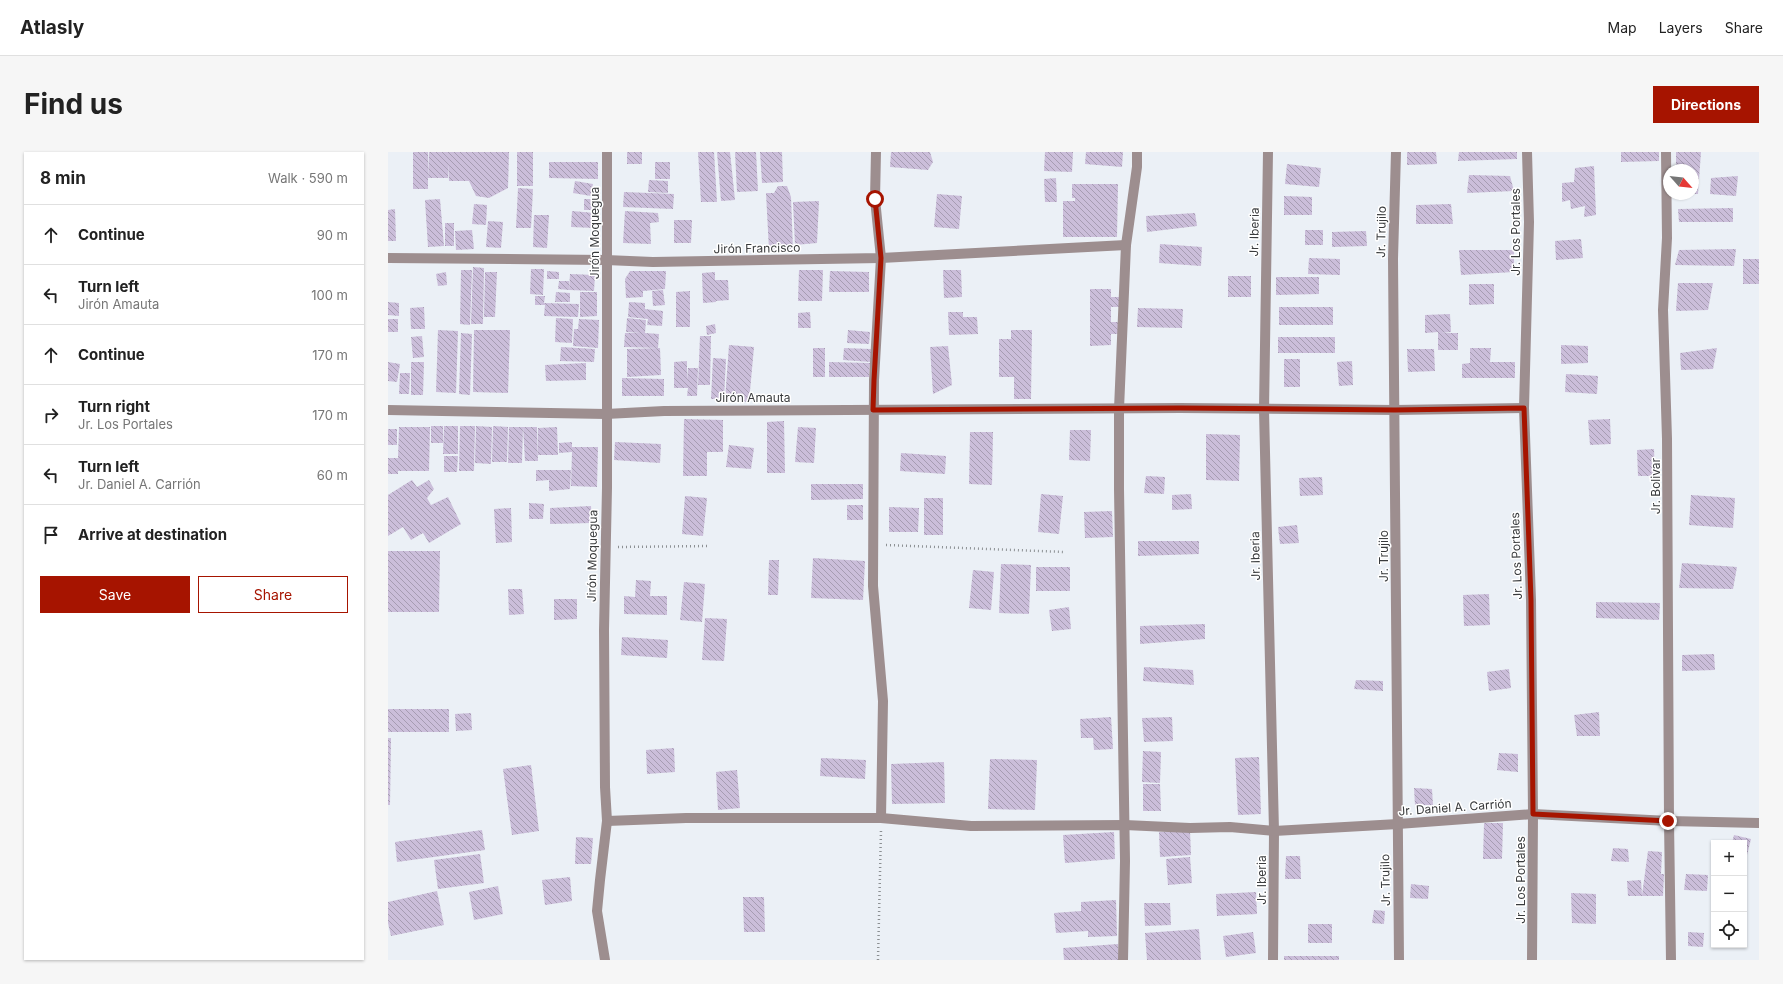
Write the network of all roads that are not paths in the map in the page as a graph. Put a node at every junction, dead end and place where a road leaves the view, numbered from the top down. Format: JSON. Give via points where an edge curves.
{"nodes":[{"id":1,"x":607,"y":152,"type":"edge"},
{"id":2,"x":876,"y":152,"type":"edge"},
{"id":3,"x":1137,"y":152,"type":"edge"},
{"id":4,"x":1268,"y":152,"type":"edge"},
{"id":5,"x":1396,"y":152,"type":"edge"},
{"id":6,"x":1527,"y":152,"type":"edge"},
{"id":7,"x":1666,"y":152,"type":"edge"},
{"id":8,"x":1126,"y":245,"type":"junction"},
{"id":9,"x":388,"y":258,"type":"edge"},
{"id":10,"x":881,"y":258,"type":"junction"},
{"id":11,"x":606,"y":260,"type":"junction"},
{"id":12,"x":1119,"y":408,"type":"junction"},
{"id":13,"x":1524,"y":408,"type":"junction"},
{"id":14,"x":388,"y":410,"type":"edge"},
{"id":15,"x":873,"y":410,"type":"junction"},
{"id":16,"x":1264,"y":410,"type":"junction"},
{"id":17,"x":1395,"y":410,"type":"junction"},
{"id":18,"x":606,"y":414,"type":"junction"},
{"id":19,"x":1533,"y":814,"type":"junction"},
{"id":20,"x":882,"y":818,"type":"junction"},
{"id":21,"x":607,"y":821,"type":"junction"},
{"id":22,"x":1668,"y":821,"type":"junction"},
{"id":23,"x":1759,"y":823,"type":"edge"},
{"id":24,"x":1398,"y":824,"type":"junction"},
{"id":25,"x":1125,"y":825,"type":"junction"},
{"id":26,"x":1274,"y":831,"type":"junction"},
{"id":27,"x":605,"y":960,"type":"edge"},
{"id":28,"x":1123,"y":960,"type":"edge"},
{"id":29,"x":1274,"y":960,"type":"edge"},
{"id":30,"x":1399,"y":960,"type":"edge"},
{"id":31,"x":1532,"y":960,"type":"edge"},
{"id":32,"x":1671,"y":960,"type":"edge"}],
"edges":[{"from":1,"to":11,"type":"street","name":"Jirón Moquegua"},
{"from":2,"to":10,"type":"street","via":[[875,199]]},
{"from":3,"to":8,"type":"street"},
{"from":4,"to":16,"type":"street","name":"Jr. Iberia"},
{"from":5,"to":17,"type":"street","name":"Jr. Trujilo","via":[[1393,259]]},
{"from":6,"to":13,"type":"street","name":"Jr. Los Portales","via":[[1529,222]]},
{"from":7,"to":22,"type":"street","name":"Jr. Bolivar","via":[[1667,238],[1663,310],[1668,439]]},
{"from":8,"to":10,"type":"street","name":"Jirón Francisco"},
{"from":8,"to":12,"type":"street"},
{"from":9,"to":11,"type":"street","name":"Jirón Francisco"},
{"from":10,"to":11,"type":"street","name":"Jirón Francisco","via":[[653,262]]},
{"from":10,"to":15,"type":"street"},
{"from":11,"to":18,"type":"street","name":"Jirón Moquegua"},
{"from":12,"to":15,"type":"street","name":"Jirón Amauta"},
{"from":12,"to":16,"type":"street","name":"Jirón Amauta"},
{"from":12,"to":25,"type":"street"},
{"from":13,"to":17,"type":"street","name":"Jirón Amauta"},
{"from":13,"to":19,"type":"street","name":"Jr. Los Portales","via":[[1531,600]]},
{"from":14,"to":18,"type":"street","name":"Jirón Amauta"},
{"from":15,"to":18,"type":"street","name":"Jirón Amauta","via":[[664,411]]},
{"from":15,"to":20,"type":"street","via":[[873,586],[883,701]]},
{"from":16,"to":17,"type":"street","name":"Jirón Amauta"},
{"from":16,"to":26,"type":"street","name":"Jr. Iberia"},
{"from":17,"to":24,"type":"street","name":"Jr. Trujilo"},
{"from":18,"to":21,"type":"street","name":"Jirón Moquegua","via":[[604,738]]},
{"from":19,"to":22,"type":"street","name":"Jr. Daniel A. Carrión"},
{"from":19,"to":24,"type":"street","name":"Jr. Daniel A. Carrión"},
{"from":19,"to":31,"type":"street","name":"Jr. Los Portales"},
{"from":20,"to":21,"type":"street","name":"Jr. Daniel A. Carrión","via":[[686,818]]},
{"from":20,"to":25,"type":"street","name":"Jr. Daniel A. Carrión","via":[[972,826]]},
{"from":21,"to":27,"type":"street","name":"Jirón Moquegua","via":[[598,911]]},
{"from":22,"to":23,"type":"street","name":"Jr. Daniel A. Carrión"},
{"from":22,"to":32,"type":"street","name":"Jr. Bolivar"},
{"from":24,"to":26,"type":"street","name":"Jr. Daniel A. Carrión"},
{"from":24,"to":30,"type":"street","name":"Jr. Trujilo"},
{"from":25,"to":26,"type":"street","name":"Jr. Daniel A. Carrión","via":[[1230,827]]},
{"from":25,"to":28,"type":"street"},
{"from":26,"to":29,"type":"street","name":"Jr. Iberia"}]}
